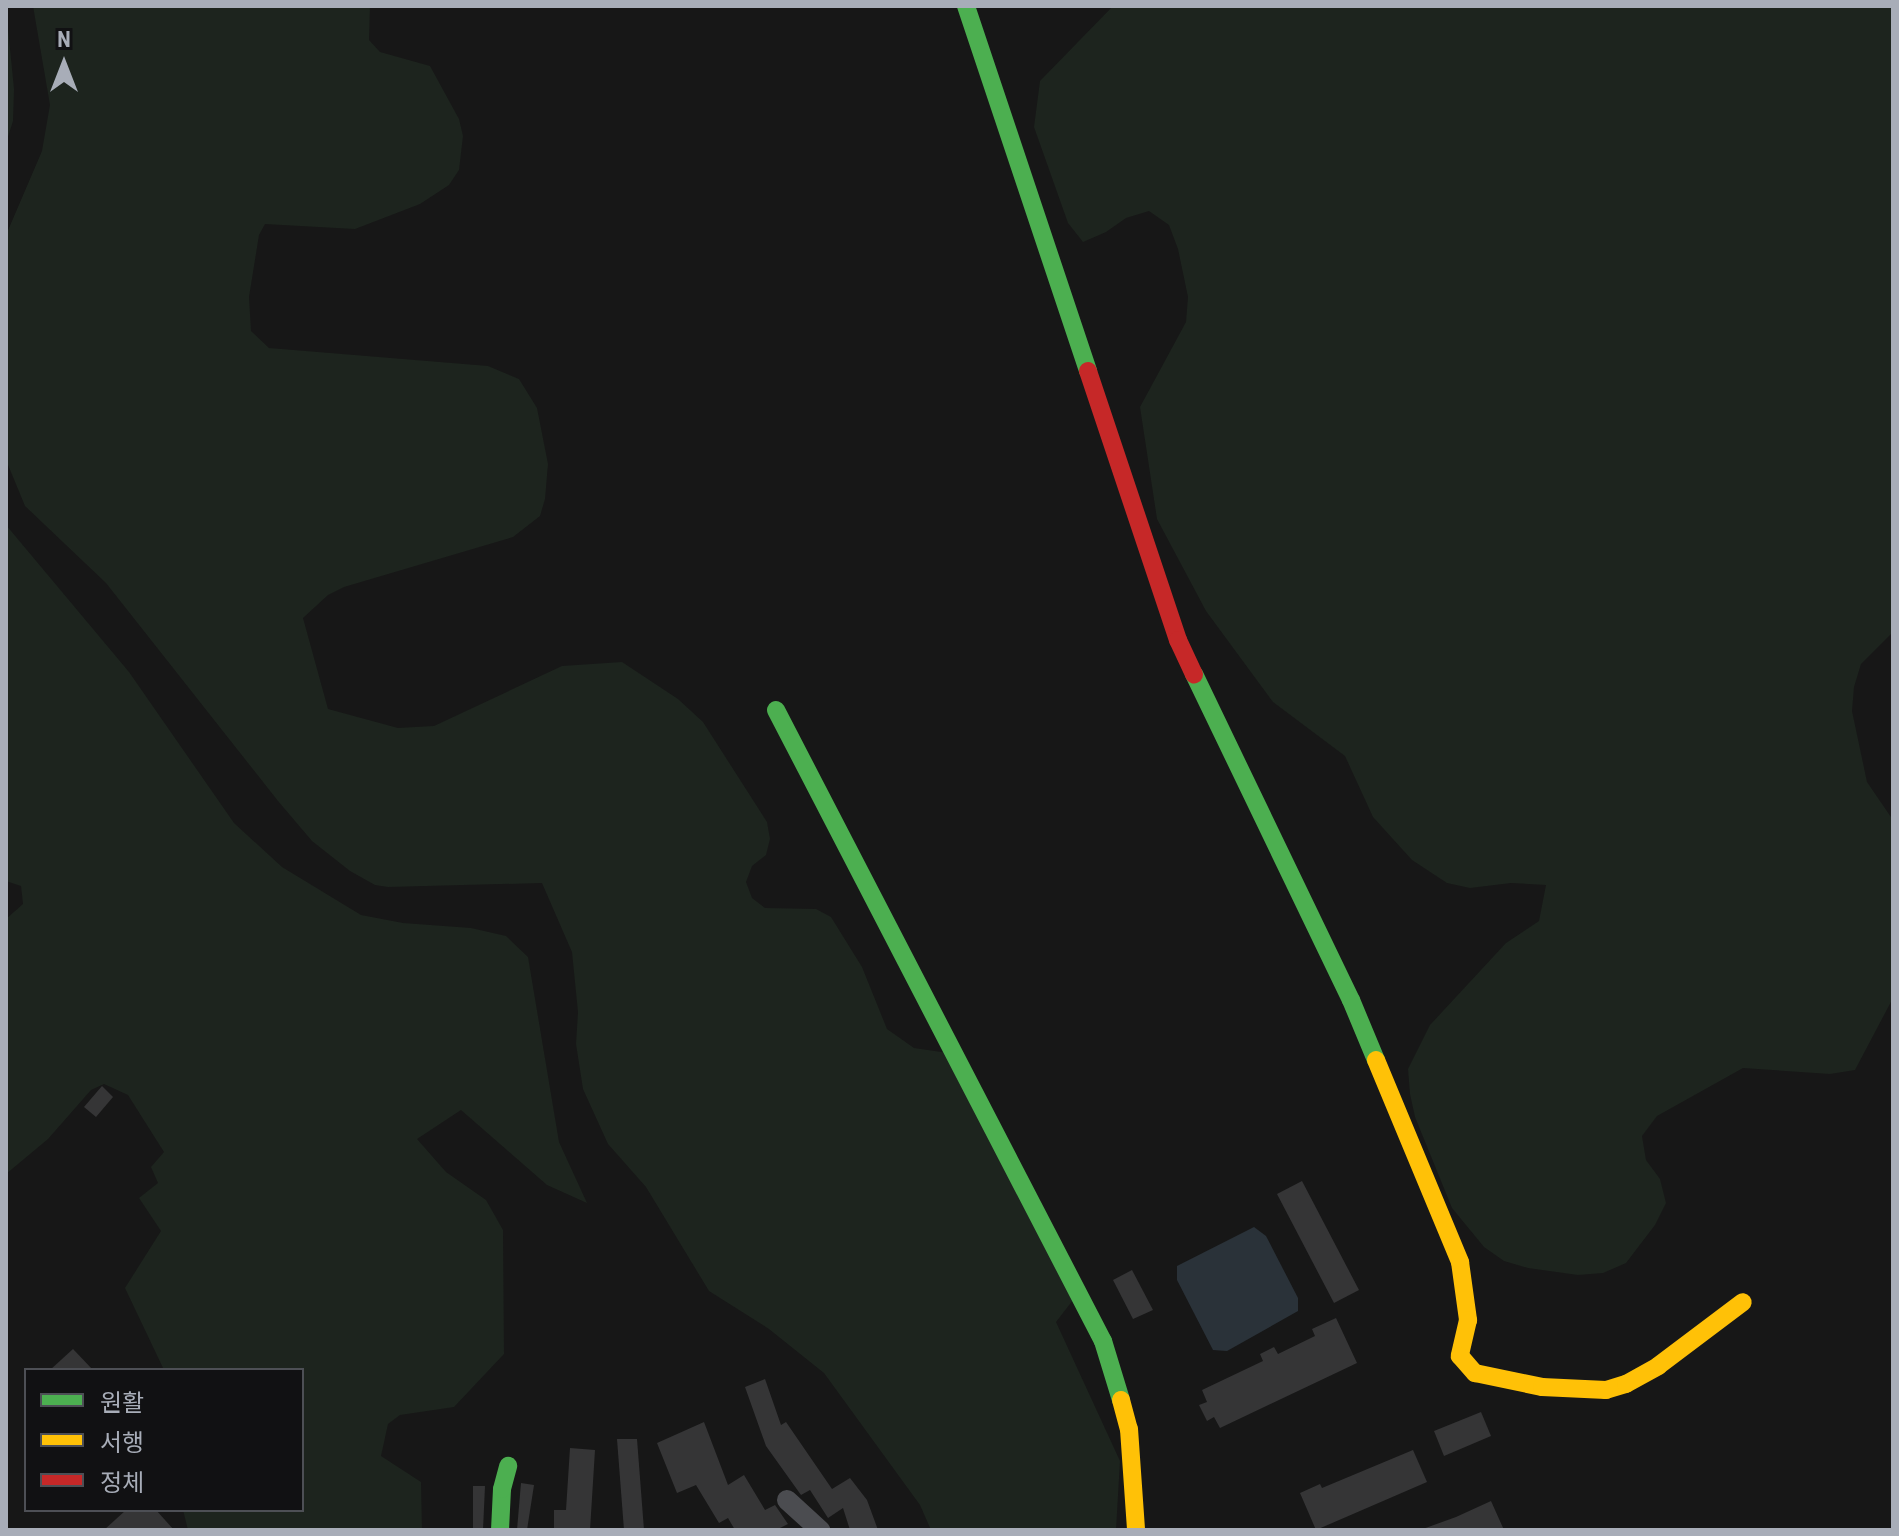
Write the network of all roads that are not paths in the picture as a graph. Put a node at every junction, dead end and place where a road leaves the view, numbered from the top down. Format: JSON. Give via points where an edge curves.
{"nodes":[{"id":1,"x":966,"y":6,"type":"edge"},
{"id":2,"x":776,"y":710,"type":"dead end"},
{"id":3,"x":1743,"y":1302,"type":"dead end"},
{"id":4,"x":508,"y":1466,"type":"dead end"},
{"id":5,"x":787,"y":1500,"type":"dead end"},
{"id":6,"x":500,"y":1530,"type":"edge"},
{"id":7,"x":820,"y":1530,"type":"edge"},
{"id":8,"x":1136,"y":1530,"type":"edge"}],
"edges":[{"from":1,"to":3,"type":"street","via":[[1178,640],[1351,1000],[1460,1262],[1468,1320],[1460,1356],[1475,1373],[1542,1387],[1606,1390],[1658,1366]]},
{"from":2,"to":8,"type":"street","via":[[1106,1349],[1129,1429]]},
{"from":4,"to":6,"type":"street"},
{"from":5,"to":7,"type":"street"}]}
